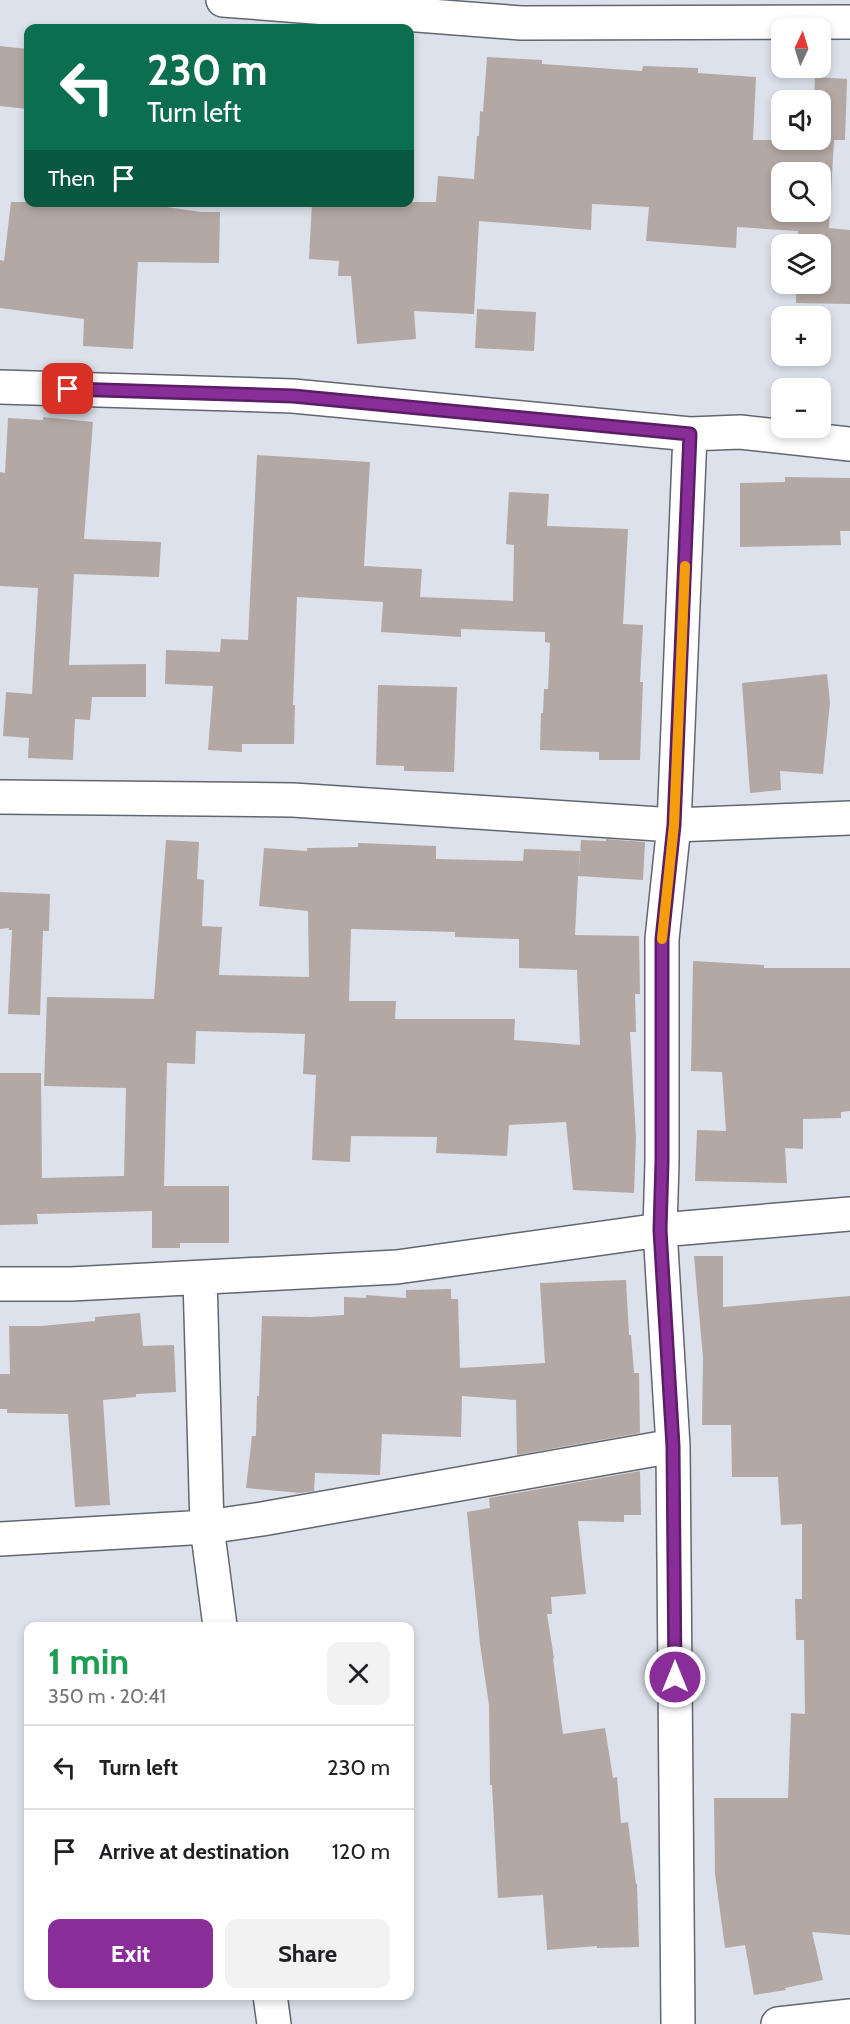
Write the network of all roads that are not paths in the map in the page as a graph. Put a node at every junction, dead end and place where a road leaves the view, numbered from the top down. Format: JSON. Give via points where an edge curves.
{"nodes":[{"id":1,"x":223,"y":0,"type":"edge"},
{"id":2,"x":850,"y":22,"type":"edge"},
{"id":3,"x":0,"y":387,"type":"edge"},
{"id":4,"x":690,"y":434,"type":"junction"},
{"id":5,"x":850,"y":444,"type":"edge"},
{"id":6,"x":0,"y":797,"type":"edge"},
{"id":7,"x":850,"y":818,"type":"edge"},
{"id":8,"x":674,"y":825,"type":"junction"},
{"id":9,"x":850,"y":1214,"type":"edge"},
{"id":10,"x":660,"y":1230,"type":"junction"},
{"id":11,"x":200,"y":1278,"type":"junction"},
{"id":12,"x":0,"y":1284,"type":"edge"},
{"id":13,"x":673,"y":1446,"type":"junction"},
{"id":14,"x":207,"y":1527,"type":"junction"},
{"id":15,"x":0,"y":1539,"type":"edge"},
{"id":16,"x":219,"y":1622,"type":"edge"},
{"id":17,"x":271,"y":2000,"type":"edge"},
{"id":18,"x":850,"y":2016,"type":"edge"},
{"id":19,"x":274,"y":2024,"type":"edge"},
{"id":20,"x":678,"y":2024,"type":"edge"},
{"id":21,"x":778,"y":2024,"type":"edge"}],
"edges":[{"from":1,"to":2,"type":"street","via":[[521,23]]},
{"from":3,"to":4,"type":"street","via":[[293,396]]},
{"from":4,"to":5,"type":"street","via":[[740,432]]},
{"from":4,"to":8,"type":"street"},
{"from":6,"to":8,"type":"street","via":[[293,800]]},
{"from":7,"to":8,"type":"street"},
{"from":8,"to":10,"type":"street","via":[[662,939]]},
{"from":9,"to":10,"type":"street"},
{"from":10,"to":11,"type":"street","via":[[397,1267]]},
{"from":10,"to":13,"type":"street"},
{"from":11,"to":12,"type":"street"},
{"from":11,"to":14,"type":"street"},
{"from":13,"to":14,"type":"street"},
{"from":13,"to":20,"type":"street"},
{"from":14,"to":15,"type":"street"},
{"from":14,"to":16,"type":"street"},
{"from":17,"to":19,"type":"street"},
{"from":18,"to":21,"type":"street"}]}
